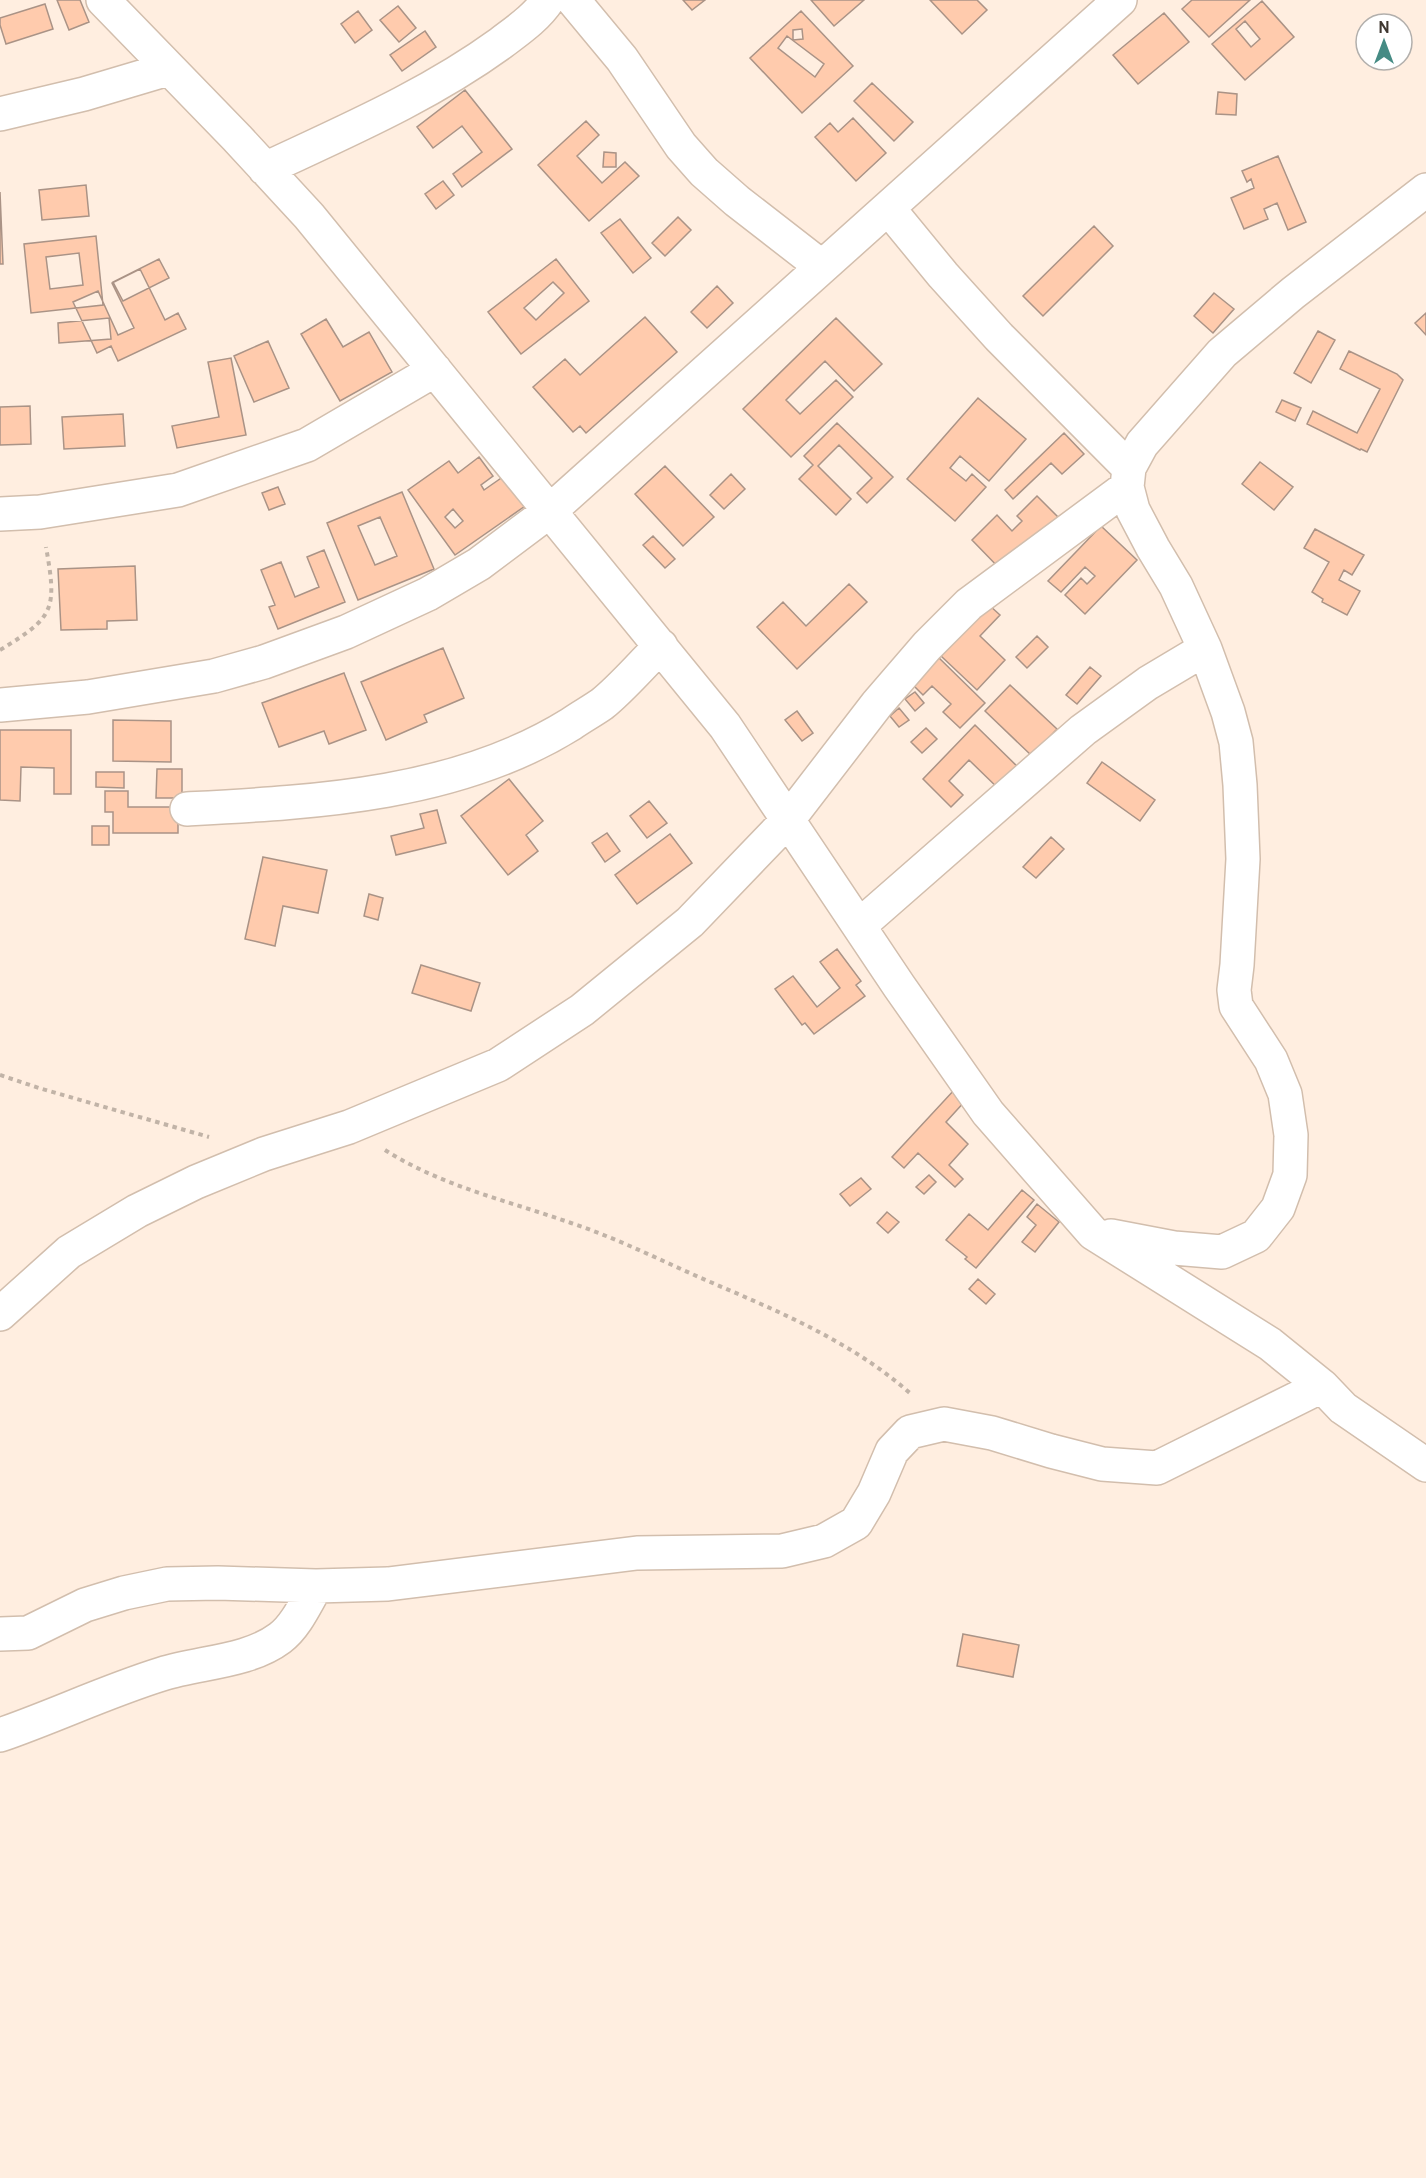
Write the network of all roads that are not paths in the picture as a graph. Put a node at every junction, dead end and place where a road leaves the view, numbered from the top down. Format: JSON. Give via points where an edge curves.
{"nodes":[{"id":1,"x":104,"y":0,"type":"edge"},
{"id":2,"x":548,"y":0,"type":"edge"},
{"id":3,"x":573,"y":0,"type":"edge"},
{"id":4,"x":1120,"y":0,"type":"edge"},
{"id":5,"x":168,"y":69,"type":"junction"},
{"id":6,"x":0,"y":114,"type":"edge"},
{"id":7,"x":265,"y":169,"type":"junction"},
{"id":8,"x":1426,"y":190,"type":"edge"},
{"id":9,"x":888,"y":208,"type":"junction"},
{"id":10,"x":822,"y":267,"type":"junction"},
{"id":11,"x":435,"y":370,"type":"junction"},
{"id":12,"x":1128,"y":478,"type":"junction"},
{"id":13,"x":550,"y":510,"type":"junction"},
{"id":14,"x":0,"y":514,"type":"edge"},
{"id":15,"x":661,"y":646,"type":"junction"},
{"id":16,"x":1204,"y":649,"type":"junction"},
{"id":17,"x":0,"y":705,"type":"edge"},
{"id":18,"x":187,"y":808,"type":"dead end"},
{"id":19,"x":787,"y":821,"type":"junction"},
{"id":20,"x":859,"y":926,"type":"junction"},
{"id":21,"x":1093,"y":1233,"type":"junction"},
{"id":22,"x":0,"y":1314,"type":"edge"},
{"id":23,"x":1322,"y":1386,"type":"junction"},
{"id":24,"x":1426,"y":1465,"type":"edge"},
{"id":25,"x":316,"y":1586,"type":"junction"},
{"id":26,"x":0,"y":1634,"type":"edge"},
{"id":27,"x":0,"y":1735,"type":"edge"}],
"edges":[{"from":1,"to":5,"type":"street"},
{"from":2,"to":7,"type":"street","via":[[527,24],[425,93]]},
{"from":3,"to":10,"type":"street","via":[[622,59],[681,146],[704,172]]},
{"from":4,"to":9,"type":"street"},
{"from":5,"to":6,"type":"street"},
{"from":5,"to":7,"type":"street"},
{"from":7,"to":11,"type":"street","via":[[309,216]]},
{"from":8,"to":12,"type":"street","via":[[1222,353],[1142,444]]},
{"from":9,"to":10,"type":"street"},
{"from":9,"to":12,"type":"street","via":[[990,328]]},
{"from":10,"to":13,"type":"street"},
{"from":11,"to":13,"type":"street"},
{"from":11,"to":14,"type":"street","via":[[307,445],[178,490],[40,512]]},
{"from":12,"to":16,"type":"street","via":[[1133,510],[1176,586]]},
{"from":12,"to":19,"type":"street","via":[[969,604],[927,646]]},
{"from":13,"to":15,"type":"street"},
{"from":13,"to":17,"type":"street","via":[[479,564],[428,594],[346,632],[264,662],[214,676]]},
{"from":15,"to":18,"type":"street","via":[[601,705],[546,739],[480,768],[378,793],[277,804]]},
{"from":15,"to":19,"type":"street","via":[[725,726]]},
{"from":16,"to":20,"type":"street","via":[[1083,730]]},
{"from":16,"to":21,"type":"street","via":[[1234,732],[1240,785],[1244,859],[1236,1006],[1271,1060],[1285,1094],[1292,1135],[1290,1175],[1278,1208],[1256,1236],[1222,1252],[1174,1248]]},
{"from":19,"to":20,"type":"street"},
{"from":19,"to":22,"type":"street","via":[[690,922],[582,1011],[498,1065],[349,1127],[264,1154],[137,1211],[69,1252]]},
{"from":20,"to":21,"type":"street","via":[[988,1113]]},
{"from":21,"to":23,"type":"street","via":[[1270,1344]]},
{"from":23,"to":24,"type":"street","via":[[1342,1408]]},
{"from":23,"to":25,"type":"street","via":[[1157,1468],[1102,1464],[992,1433],[944,1424],[910,1432],[891,1450],[874,1493],[856,1523],[824,1541],[782,1551],[638,1553],[388,1584]]},
{"from":25,"to":26,"type":"street","via":[[167,1584],[86,1605],[28,1633]]},
{"from":25,"to":27,"type":"street","via":[[281,1637],[260,1650],[163,1673]]}]}
